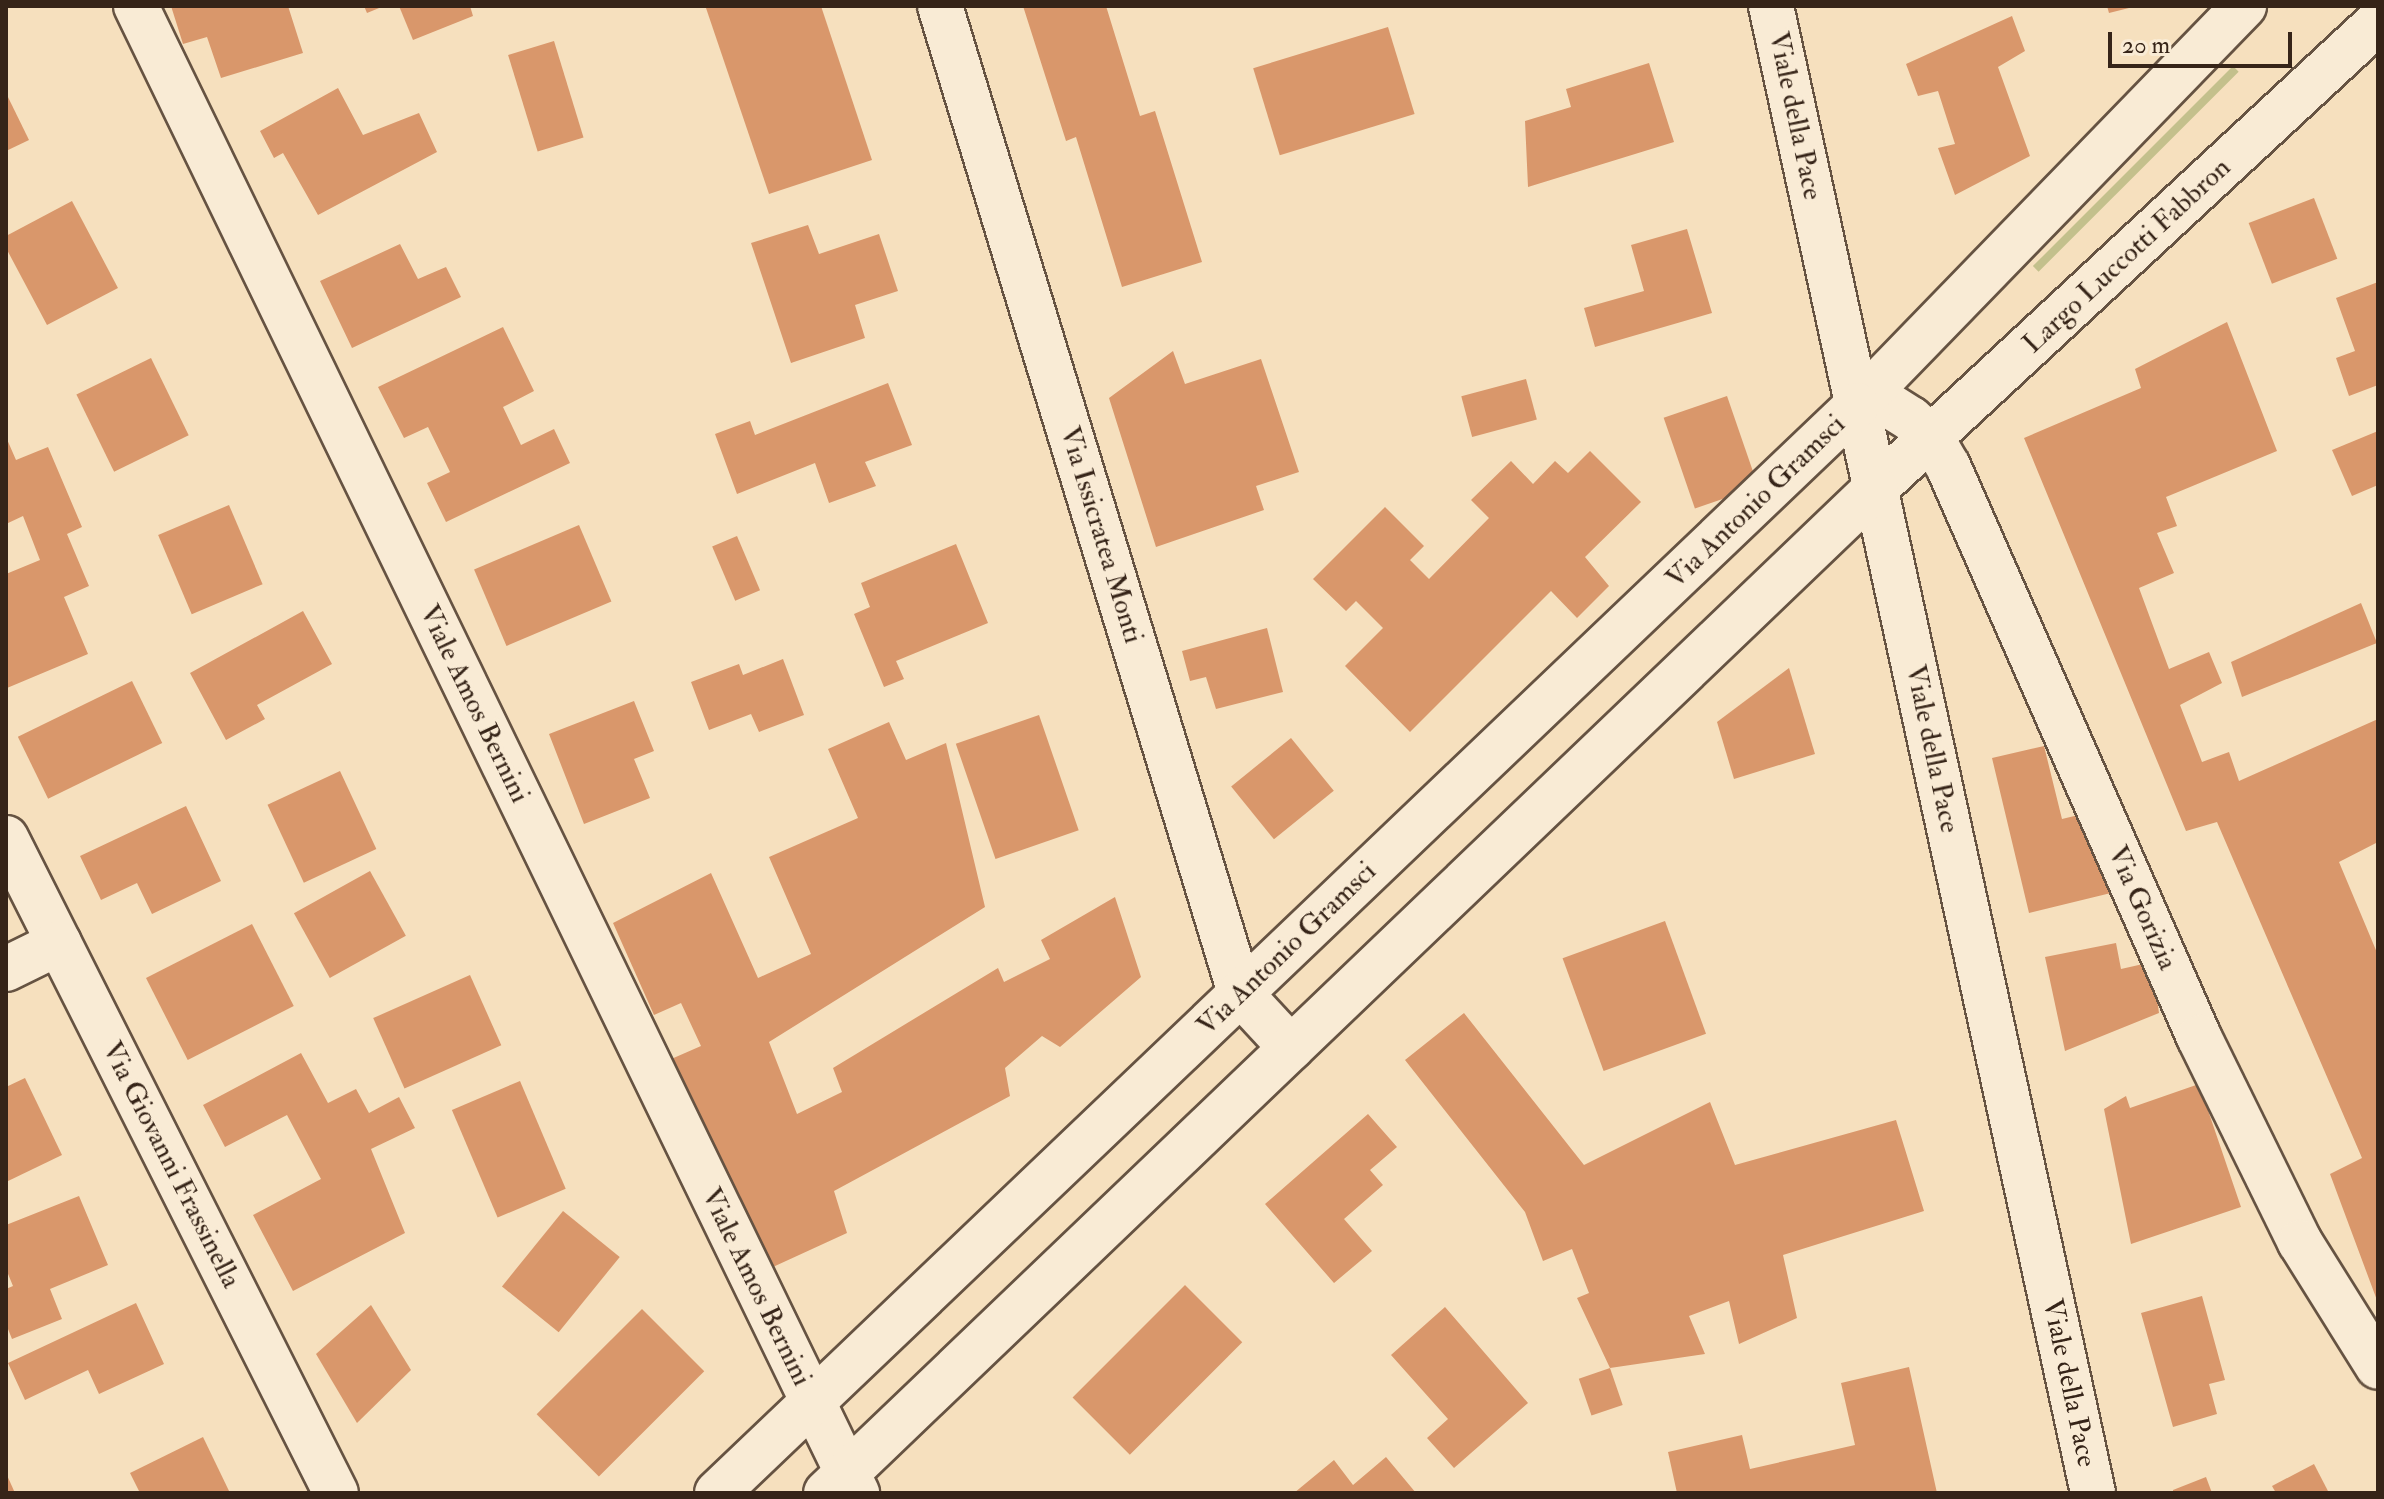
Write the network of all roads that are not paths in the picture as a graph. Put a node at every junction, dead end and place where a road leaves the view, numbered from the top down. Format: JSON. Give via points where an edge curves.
{"nodes":[{"id":1,"x":136,"y":6,"type":"edge"},
{"id":2,"x":940,"y":6,"type":"edge"},
{"id":3,"x":1771,"y":6,"type":"edge"},
{"id":4,"x":2244,"y":6,"type":"edge"},
{"id":5,"x":2370,"y":6,"type":"edge"},
{"id":6,"x":2378,"y":23,"type":"edge"},
{"id":7,"x":1857,"y":405,"type":"junction"},
{"id":8,"x":1931,"y":437,"type":"junction"},
{"id":9,"x":1876,"y":488,"type":"junction"},
{"id":10,"x":6,"y":838,"type":"edge"},
{"id":11,"x":59,"y":943,"type":"junction"},
{"id":12,"x":6,"y":969,"type":"edge"},
{"id":13,"x":1240,"y":993,"type":"junction"},
{"id":14,"x":1291,"y":1048,"type":"junction"},
{"id":15,"x":2378,"y":1367,"type":"edge"},
{"id":16,"x":812,"y":1402,"type":"junction"},
{"id":17,"x":843,"y":1486,"type":"edge"},
{"id":18,"x":336,"y":1493,"type":"edge"},
{"id":19,"x":717,"y":1493,"type":"edge"},
{"id":20,"x":2093,"y":1493,"type":"edge"}],
"edges":[{"from":1,"to":16,"type":"street","name":"Viale Amos Bernini"},
{"from":2,"to":13,"type":"street","name":"Via Issicratea Monti"},
{"from":3,"to":7,"type":"street","name":"Viale della Pace"},
{"from":4,"to":7,"type":"street"},
{"from":5,"to":6,"type":"street"},
{"from":6,"to":8,"type":"street","name":"Largo Luccotti Fabbron"},
{"from":7,"to":8,"type":"street","via":[[1887,404]]},
{"from":7,"to":9,"type":"street","name":"Viale della Pace"},
{"from":7,"to":13,"type":"street","name":"Via Antonio Gramsci"},
{"from":8,"to":9,"type":"street","name":"Largo Luccotti Fabbron"},
{"from":8,"to":15,"type":"street","name":"Via Gorizia","via":[[2206,1051],[2300,1242]]},
{"from":9,"to":14,"type":"street"},
{"from":9,"to":20,"type":"street","name":"Viale della Pace"},
{"from":10,"to":11,"type":"street","name":"Via Giovanni Frassinella"},
{"from":11,"to":12,"type":"street"},
{"from":11,"to":18,"type":"street","name":"Via Giovanni Frassinella"},
{"from":13,"to":14,"type":"street","name":"Via Issicratea Monti"},
{"from":13,"to":16,"type":"street","name":"Via Antonio Gramsci"},
{"from":14,"to":17,"type":"street"},
{"from":16,"to":17,"type":"street","name":"Viale Amos Bernini"},
{"from":16,"to":19,"type":"street","name":"Via Antonio Gramsci"}]}
